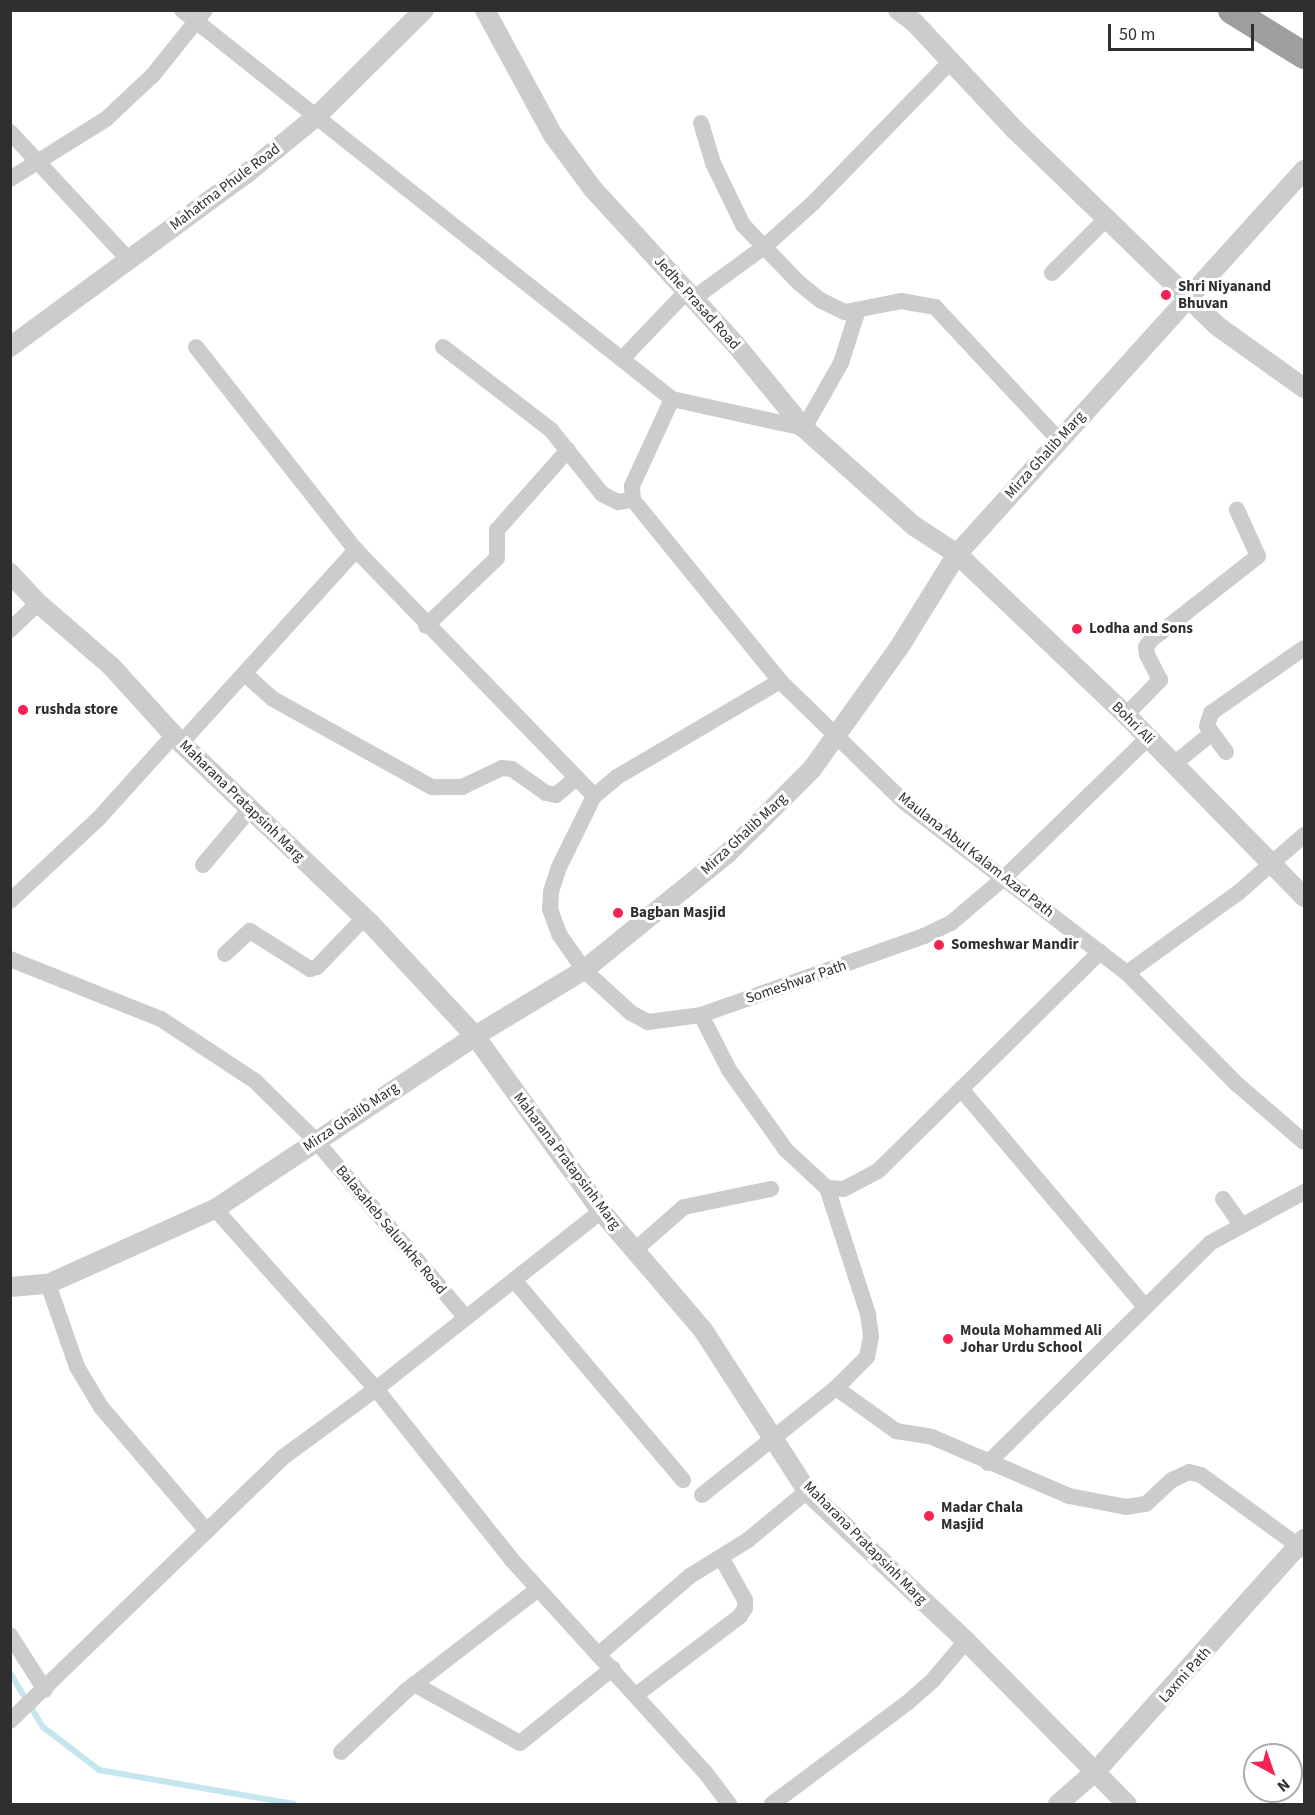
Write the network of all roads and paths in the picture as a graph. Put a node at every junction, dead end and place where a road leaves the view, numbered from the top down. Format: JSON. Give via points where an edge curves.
{"nodes":[{"id":1,"x":183,"y":10,"type":"edge"},
{"id":2,"x":424,"y":10,"type":"edge"},
{"id":3,"x":485,"y":10,"type":"edge"},
{"id":4,"x":898,"y":10,"type":"edge"},
{"id":5,"x":1231,"y":10,"type":"edge"},
{"id":6,"x":201,"y":16,"type":"edge"},
{"id":7,"x":1305,"y":55,"type":"edge"},
{"id":8,"x":951,"y":61,"type":"junction"},
{"id":9,"x":318,"y":115,"type":"junction"},
{"id":10,"x":701,"y":123,"type":"dead end"},
{"id":11,"x":10,"y":132,"type":"edge"},
{"id":12,"x":37,"y":160,"type":"junction"},
{"id":13,"x":1305,"y":170,"type":"edge"},
{"id":14,"x":10,"y":179,"type":"edge"},
{"id":15,"x":1108,"y":217,"type":"junction"},
{"id":16,"x":764,"y":247,"type":"junction"},
{"id":17,"x":128,"y":259,"type":"junction"},
{"id":18,"x":1052,"y":273,"type":"dead end"},
{"id":19,"x":690,"y":294,"type":"junction"},
{"id":20,"x":1188,"y":296,"type":"junction"},
{"id":21,"x":857,"y":313,"type":"junction"},
{"id":22,"x":10,"y":347,"type":"edge"},
{"id":23,"x":196,"y":347,"type":"dead end"},
{"id":24,"x":443,"y":347,"type":"dead end"},
{"id":25,"x":622,"y":359,"type":"junction"},
{"id":26,"x":1305,"y":388,"type":"edge"},
{"id":27,"x":672,"y":399,"type":"junction"},
{"id":28,"x":804,"y":428,"type":"junction"},
{"id":29,"x":1059,"y":440,"type":"junction"},
{"id":30,"x":568,"y":450,"type":"junction"},
{"id":31,"x":633,"y":500,"type":"junction"},
{"id":32,"x":1237,"y":510,"type":"dead end"},
{"id":33,"x":356,"y":550,"type":"junction"},
{"id":34,"x":957,"y":554,"type":"junction"},
{"id":35,"x":10,"y":573,"type":"edge"},
{"id":36,"x":38,"y":603,"type":"junction"},
{"id":37,"x":426,"y":626,"type":"junction"},
{"id":38,"x":10,"y":630,"type":"edge"},
{"id":39,"x":1305,"y":648,"type":"edge"},
{"id":40,"x":244,"y":674,"type":"junction"},
{"id":41,"x":780,"y":681,"type":"junction"},
{"id":42,"x":1126,"y":715,"type":"junction"},
{"id":43,"x":1212,"y":733,"type":"junction"},
{"id":44,"x":834,"y":737,"type":"junction"},
{"id":45,"x":1148,"y":738,"type":"junction"},
{"id":46,"x":177,"y":739,"type":"junction"},
{"id":47,"x":1226,"y":752,"type":"dead end"},
{"id":48,"x":1174,"y":764,"type":"junction"},
{"id":49,"x":574,"y":780,"type":"junction"},
{"id":50,"x":594,"y":796,"type":"junction"},
{"id":51,"x":250,"y":809,"type":"junction"},
{"id":52,"x":1305,"y":835,"type":"edge"},
{"id":53,"x":1273,"y":864,"type":"junction"},
{"id":54,"x":202,"y":866,"type":"dead end"},
{"id":55,"x":1005,"y":877,"type":"junction"},
{"id":56,"x":1305,"y":897,"type":"edge"},
{"id":57,"x":10,"y":901,"type":"edge"},
{"id":58,"x":364,"y":918,"type":"junction"},
{"id":59,"x":1100,"y":952,"type":"junction"},
{"id":60,"x":225,"y":954,"type":"dead end"},
{"id":61,"x":10,"y":959,"type":"edge"},
{"id":62,"x":584,"y":970,"type":"junction"},
{"id":63,"x":1127,"y":972,"type":"junction"},
{"id":64,"x":701,"y":1015,"type":"junction"},
{"id":65,"x":475,"y":1036,"type":"junction"},
{"id":66,"x":961,"y":1089,"type":"junction"},
{"id":67,"x":316,"y":1141,"type":"junction"},
{"id":68,"x":1305,"y":1142,"type":"edge"},
{"id":69,"x":827,"y":1188,"type":"junction"},
{"id":70,"x":771,"y":1189,"type":"dead end"},
{"id":71,"x":1305,"y":1192,"type":"edge"},
{"id":72,"x":1223,"y":1199,"type":"dead end"},
{"id":73,"x":215,"y":1209,"type":"junction"},
{"id":74,"x":601,"y":1210,"type":"junction"},
{"id":75,"x":1240,"y":1225,"type":"junction"},
{"id":76,"x":635,"y":1250,"type":"junction"},
{"id":77,"x":514,"y":1280,"type":"junction"},
{"id":78,"x":48,"y":1284,"type":"junction"},
{"id":79,"x":10,"y":1287,"type":"edge"},
{"id":80,"x":1145,"y":1307,"type":"junction"},
{"id":81,"x":466,"y":1318,"type":"junction"},
{"id":82,"x":836,"y":1388,"type":"junction"},
{"id":83,"x":376,"y":1389,"type":"junction"},
{"id":84,"x":774,"y":1437,"type":"junction"},
{"id":85,"x":988,"y":1463,"type":"junction"},
{"id":86,"x":683,"y":1480,"type":"dead end"},
{"id":87,"x":807,"y":1491,"type":"junction"},
{"id":88,"x":702,"y":1495,"type":"dead end"},
{"id":89,"x":207,"y":1531,"type":"junction"},
{"id":90,"x":1303,"y":1545,"type":"edge"},
{"id":91,"x":721,"y":1557,"type":"junction"},
{"id":92,"x":538,"y":1589,"type":"junction"},
{"id":93,"x":10,"y":1635,"type":"edge"},
{"id":94,"x":966,"y":1641,"type":"junction"},
{"id":95,"x":599,"y":1654,"type":"junction"},
{"id":96,"x":613,"y":1668,"type":"junction"},
{"id":97,"x":414,"y":1684,"type":"junction"},
{"id":98,"x":42,"y":1694,"type":"junction"},
{"id":99,"x":636,"y":1695,"type":"junction"},
{"id":100,"x":12,"y":1719,"type":"edge"},
{"id":101,"x":341,"y":1752,"type":"dead end"},
{"id":102,"x":1096,"y":1771,"type":"junction"},
{"id":103,"x":729,"y":1804,"type":"edge"},
{"id":104,"x":772,"y":1804,"type":"edge"},
{"id":105,"x":1058,"y":1804,"type":"edge"},
{"id":106,"x":1127,"y":1804,"type":"edge"}],
"edges":[{"from":1,"to":6,"type":"street"},
{"from":2,"to":9,"type":"street","name":"Mahatma Phule Road"},
{"from":3,"to":19,"type":"street","name":"Jedhe Prasad Road","via":[[553,135],[593,189]]},
{"from":4,"to":8,"type":"street"},
{"from":5,"to":7,"type":"highway"},
{"from":6,"to":9,"type":"street"},
{"from":6,"to":12,"type":"street","via":[[153,75],[106,119]]},
{"from":8,"to":15,"type":"street","via":[[1014,129]]},
{"from":8,"to":16,"type":"street","via":[[813,203]]},
{"from":9,"to":17,"type":"street","name":"Mahatma Phule Road","via":[[248,173]]},
{"from":9,"to":25,"type":"street","via":[[371,162]]},
{"from":10,"to":16,"type":"street","via":[[724,189],[743,225]]},
{"from":11,"to":12,"type":"street"},
{"from":12,"to":14,"type":"street"},
{"from":12,"to":17,"type":"street"},
{"from":13,"to":20,"type":"street","name":"Mirza Ghalib Marg"},
{"from":15,"to":18,"type":"street"},
{"from":15,"to":20,"type":"street"},
{"from":16,"to":19,"type":"street"},
{"from":16,"to":21,"type":"street","via":[[820,300],[845,312]]},
{"from":17,"to":22,"type":"street","name":"Mahatma Phule Road"},
{"from":19,"to":25,"type":"street"},
{"from":19,"to":28,"type":"street","name":"Jedhe Prasad Road"},
{"from":20,"to":26,"type":"street","via":[[1216,325]]},
{"from":20,"to":29,"type":"street","name":"Mirza Ghalib Marg"},
{"from":21,"to":28,"type":"street","via":[[841,363]]},
{"from":21,"to":29,"type":"street","via":[[901,301],[935,307]]},
{"from":23,"to":33,"type":"street"},
{"from":24,"to":30,"type":"street","via":[[550,430]]},
{"from":25,"to":27,"type":"street"},
{"from":27,"to":28,"type":"street"},
{"from":27,"to":31,"type":"street","via":[[633,486]]},
{"from":28,"to":34,"type":"street","name":"Jedhe Prasad Road","via":[[914,526]]},
{"from":29,"to":34,"type":"street","name":"Mirza Ghalib Marg"},
{"from":30,"to":31,"type":"street","via":[[602,494],[618,502]]},
{"from":30,"to":37,"type":"street","via":[[497,530],[496,558]]},
{"from":31,"to":41,"type":"street","name":"Maulana Abul Kalam Azad Path"},
{"from":32,"to":42,"type":"street","via":[[1258,556],[1151,640],[1146,647],[1147,655],[1160,680]]},
{"from":33,"to":37,"type":"street"},
{"from":33,"to":40,"type":"street"},
{"from":34,"to":42,"type":"street","name":"Bohri Ali"},
{"from":34,"to":44,"type":"street","name":"Mirza Ghalib Marg","via":[[900,646]]},
{"from":35,"to":36,"type":"street","name":"Maharana Pratapsinh Marg"},
{"from":36,"to":38,"type":"street"},
{"from":36,"to":46,"type":"street","name":"Maharana Pratapsinh Marg","via":[[111,666]]},
{"from":37,"to":49,"type":"street"},
{"from":39,"to":43,"type":"street","via":[[1211,713],[1207,726]]},
{"from":40,"to":46,"type":"street"},
{"from":40,"to":49,"type":"street","via":[[273,699],[432,788],[462,787],[502,768],[512,769],[546,793],[556,795]]},
{"from":41,"to":44,"type":"street","name":"Maulana Abul Kalam Azad Path"},
{"from":41,"to":50,"type":"street","via":[[617,777]]},
{"from":42,"to":45,"type":"street","name":"Bohri Ali"},
{"from":43,"to":47,"type":"street"},
{"from":43,"to":48,"type":"street"},
{"from":44,"to":55,"type":"street","name":"Maulana Abul Kalam Azad Path","via":[[904,802]]},
{"from":44,"to":62,"type":"street","name":"Mirza Ghalib Marg","via":[[812,769],[728,853]]},
{"from":45,"to":48,"type":"street","name":"Bohri Ali"},
{"from":45,"to":55,"type":"street","name":"Someshwar Path"},
{"from":46,"to":51,"type":"street","name":"Maharana Pratapsinh Marg"},
{"from":46,"to":57,"type":"street"},
{"from":48,"to":53,"type":"street","name":"Bohri Ali"},
{"from":49,"to":50,"type":"street"},
{"from":50,"to":62,"type":"street","name":"Someshwar Path","via":[[551,892],[550,909],[559,934]]},
{"from":51,"to":54,"type":"street"},
{"from":51,"to":58,"type":"street","name":"Maharana Pratapsinh Marg"},
{"from":52,"to":53,"type":"street"},
{"from":53,"to":56,"type":"street","name":"Bohri Ali"},
{"from":53,"to":63,"type":"street"},
{"from":55,"to":59,"type":"street","name":"Maulana Abul Kalam Azad Path"},
{"from":55,"to":64,"type":"street","name":"Someshwar Path","via":[[951,923],[924,936]]},
{"from":58,"to":60,"type":"street","via":[[317,967],[310,969],[250,931]]},
{"from":58,"to":65,"type":"street","name":"Maharana Pratapsinh Marg"},
{"from":59,"to":63,"type":"street","name":"Maulana Abul Kalam Azad Path"},
{"from":59,"to":66,"type":"street"},
{"from":61,"to":67,"type":"street","name":"Balasaheb Salunkhe Road","via":[[161,1018],[255,1081]]},
{"from":62,"to":64,"type":"street","name":"Someshwar Path","via":[[631,1013],[648,1022]]},
{"from":62,"to":65,"type":"street","name":"Mirza Ghalib Marg"},
{"from":63,"to":68,"type":"street","name":"Maulana Abul Kalam Azad Path","via":[[1238,1085]]},
{"from":64,"to":69,"type":"street","via":[[729,1070],[786,1150]]},
{"from":65,"to":67,"type":"street","name":"Mirza Ghalib Marg"},
{"from":65,"to":74,"type":"street","name":"Maharana Pratapsinh Marg"},
{"from":66,"to":69,"type":"street","via":[[878,1171],[844,1189]]},
{"from":66,"to":80,"type":"street"},
{"from":67,"to":73,"type":"street","name":"Mirza Ghalib Marg"},
{"from":67,"to":81,"type":"street","name":"Balasaheb Salunkhe Road"},
{"from":69,"to":82,"type":"street","via":[[868,1314],[871,1336],[867,1357]]},
{"from":70,"to":76,"type":"street","via":[[684,1207]]},
{"from":71,"to":75,"type":"street"},
{"from":72,"to":75,"type":"street"},
{"from":73,"to":78,"type":"street","name":"Mirza Ghalib Marg"},
{"from":73,"to":83,"type":"street"},
{"from":74,"to":76,"type":"street","name":"Maharana Pratapsinh Marg"},
{"from":74,"to":77,"type":"street"},
{"from":75,"to":80,"type":"street","via":[[1210,1243]]},
{"from":76,"to":84,"type":"street","name":"Maharana Pratapsinh Marg","via":[[703,1330]]},
{"from":77,"to":81,"type":"street"},
{"from":77,"to":86,"type":"street"},
{"from":78,"to":79,"type":"street","name":"Mirza Ghalib Marg"},
{"from":78,"to":89,"type":"street","via":[[77,1367],[101,1407]]},
{"from":80,"to":85,"type":"street"},
{"from":81,"to":83,"type":"street"},
{"from":82,"to":84,"type":"street"},
{"from":82,"to":85,"type":"street","via":[[896,1431],[932,1437]]},
{"from":83,"to":89,"type":"street","via":[[282,1458]]},
{"from":83,"to":92,"type":"street"},
{"from":84,"to":87,"type":"street","name":"Maharana Pratapsinh Marg"},
{"from":84,"to":88,"type":"street"},
{"from":85,"to":90,"type":"street","via":[[1069,1496],[1126,1507],[1146,1504],[1172,1480],[1189,1472],[1201,1475]]},
{"from":87,"to":91,"type":"street"},
{"from":87,"to":94,"type":"street","name":"Maharana Pratapsinh Marg"},
{"from":89,"to":98,"type":"street"},
{"from":90,"to":102,"type":"street","name":"Laxmi Path"},
{"from":91,"to":95,"type":"street","via":[[690,1576]]},
{"from":91,"to":99,"type":"street","via":[[745,1600],[745,1608],[740,1616]]},
{"from":92,"to":95,"type":"street"},
{"from":92,"to":97,"type":"street"},
{"from":93,"to":98,"type":"street"},
{"from":94,"to":102,"type":"street","name":"Maharana Pratapsinh Marg"},
{"from":94,"to":104,"type":"street","via":[[907,1702]]},
{"from":95,"to":96,"type":"street"},
{"from":96,"to":97,"type":"street","via":[[520,1743]]},
{"from":96,"to":99,"type":"street"},
{"from":97,"to":101,"type":"street"},
{"from":98,"to":100,"type":"street"},
{"from":99,"to":103,"type":"street"},
{"from":102,"to":105,"type":"street","name":"Laxmi Path"},
{"from":102,"to":106,"type":"street","name":"Maharana Pratapsinh Marg"}]}
